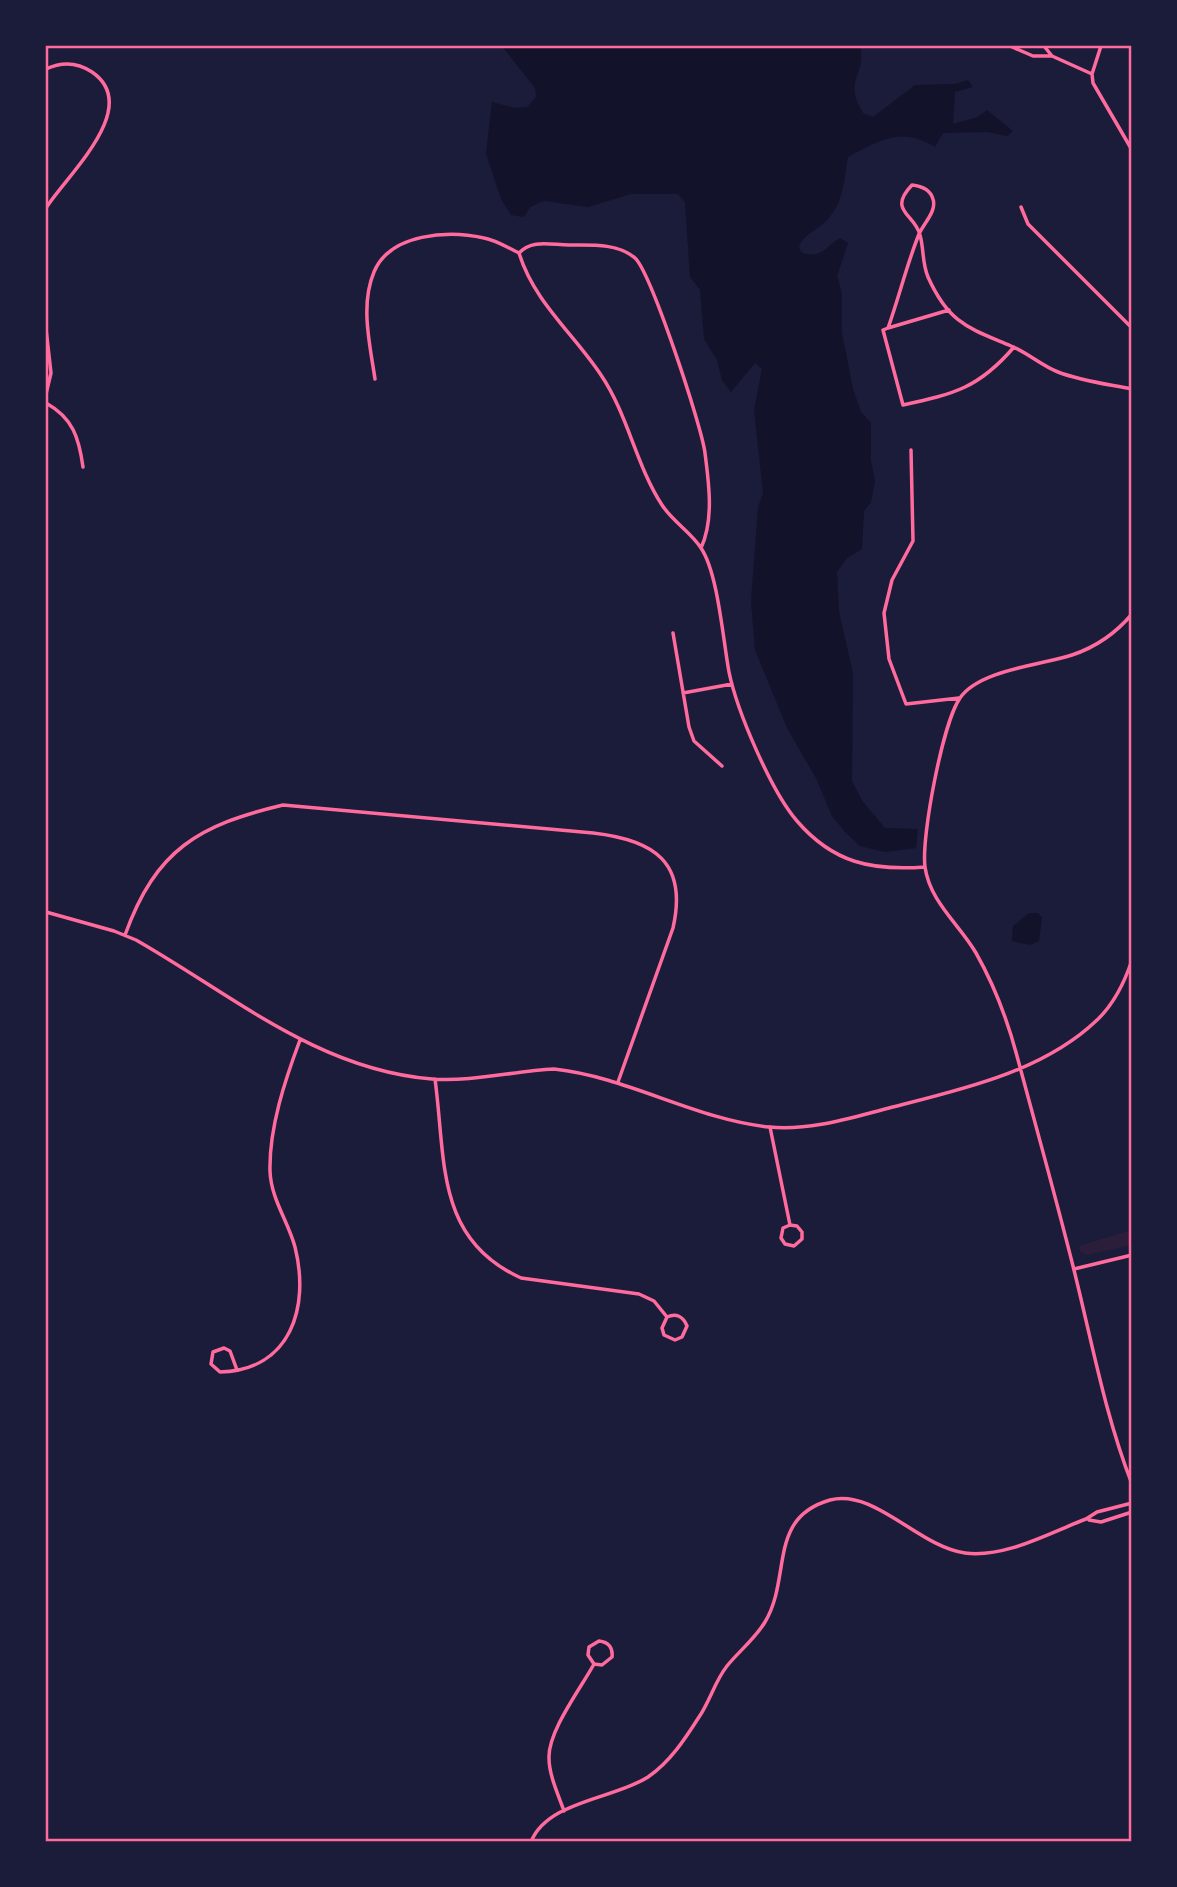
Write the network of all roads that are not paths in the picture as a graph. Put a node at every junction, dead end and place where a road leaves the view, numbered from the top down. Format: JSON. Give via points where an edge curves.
{"nodes":[{"id":1,"x":1010,"y":46,"type":"edge"},
{"id":2,"x":1044,"y":46,"type":"edge"},
{"id":3,"x":1101,"y":46,"type":"edge"},
{"id":4,"x":1052,"y":57,"type":"junction"},
{"id":5,"x":46,"y":69,"type":"edge"},
{"id":6,"x":1092,"y":74,"type":"junction"},
{"id":7,"x":1132,"y":150,"type":"edge"},
{"id":8,"x":1021,"y":206,"type":"dead end"},
{"id":9,"x":46,"y":208,"type":"edge"},
{"id":10,"x":920,"y":232,"type":"junction"},
{"id":11,"x":519,"y":253,"type":"junction"},
{"id":12,"x":949,"y":310,"type":"junction"},
{"id":13,"x":888,"y":328,"type":"junction"},
{"id":14,"x":1132,"y":328,"type":"edge"},
{"id":15,"x":46,"y":329,"type":"edge"},
{"id":16,"x":1014,"y":347,"type":"junction"},
{"id":17,"x":375,"y":379,"type":"dead end"},
{"id":18,"x":1132,"y":390,"type":"edge"},
{"id":19,"x":46,"y":394,"type":"edge"},
{"id":20,"x":46,"y":403,"type":"edge"},
{"id":21,"x":911,"y":450,"type":"dead end"},
{"id":22,"x":83,"y":467,"type":"dead end"},
{"id":23,"x":701,"y":548,"type":"junction"},
{"id":24,"x":1132,"y":614,"type":"edge"},
{"id":25,"x":673,"y":633,"type":"dead end"},
{"id":26,"x":732,"y":684,"type":"junction"},
{"id":27,"x":683,"y":692,"type":"junction"},
{"id":28,"x":959,"y":698,"type":"junction"},
{"id":29,"x":722,"y":766,"type":"dead end"},
{"id":30,"x":925,"y":867,"type":"junction"},
{"id":31,"x":46,"y":912,"type":"edge"},
{"id":32,"x":125,"y":935,"type":"junction"},
{"id":33,"x":1132,"y":960,"type":"edge"},
{"id":34,"x":300,"y":1040,"type":"junction"},
{"id":35,"x":1019,"y":1069,"type":"junction"},
{"id":36,"x":435,"y":1079,"type":"junction"},
{"id":37,"x":618,"y":1082,"type":"junction"},
{"id":38,"x":770,"y":1127,"type":"junction"},
{"id":39,"x":790,"y":1225,"type":"junction"},
{"id":40,"x":1132,"y":1255,"type":"edge"},
{"id":41,"x":1074,"y":1269,"type":"junction"},
{"id":42,"x":667,"y":1317,"type":"junction"},
{"id":43,"x":237,"y":1370,"type":"junction"},
{"id":44,"x":1132,"y":1484,"type":"edge"},
{"id":45,"x":1132,"y":1503,"type":"edge"},
{"id":46,"x":1132,"y":1512,"type":"edge"},
{"id":47,"x":1086,"y":1520,"type":"junction"},
{"id":48,"x":594,"y":1664,"type":"junction"},
{"id":49,"x":564,"y":1811,"type":"junction"},
{"id":50,"x":531,"y":1842,"type":"edge"}],
"edges":[{"from":1,"to":4,"type":"street","via":[[1033,56]]},
{"from":2,"to":4,"type":"street"},
{"from":3,"to":6,"type":"street"},
{"from":4,"to":6,"type":"street"},
{"from":5,"to":9,"type":"street","via":[[70,64],[90,71],[105,86],[110,106],[105,127]]},
{"from":6,"to":7,"type":"street"},
{"from":8,"to":14,"type":"street","via":[[1028,224]]},
{"from":10,"to":10,"type":"street","via":[[902,205],[904,193],[912,185],[934,200]]},
{"from":10,"to":12,"type":"street","via":[[928,277]]},
{"from":10,"to":13,"type":"street"},
{"from":11,"to":17,"type":"street","via":[[486,238],[444,234],[403,244],[383,260],[372,279],[367,308]]},
{"from":11,"to":23,"type":"street","via":[[524,270],[557,322],[611,391],[662,505]]},
{"from":11,"to":23,"type":"street","via":[[534,244],[580,245],[624,250],[638,261],[702,437],[709,516]]},
{"from":12,"to":13,"type":"street"},
{"from":12,"to":16,"type":"street","via":[[967,328]]},
{"from":13,"to":16,"type":"street","via":[[883,330],[903,405],[982,380]]},
{"from":15,"to":19,"type":"street","via":[[51,373]]},
{"from":16,"to":18,"type":"street","via":[[1059,373]]},
{"from":20,"to":22,"type":"street","via":[[65,416],[76,433]]},
{"from":21,"to":28,"type":"street","via":[[913,541],[892,580],[884,613],[889,659],[906,704]]},
{"from":23,"to":26,"type":"street"},
{"from":24,"to":28,"type":"street","via":[[1097,644],[988,678]]},
{"from":25,"to":27,"type":"street"},
{"from":26,"to":27,"type":"street"},
{"from":26,"to":30,"type":"street","via":[[756,747],[799,824],[857,863],[892,869]]},
{"from":27,"to":29,"type":"street","via":[[694,741]]},
{"from":28,"to":30,"type":"street","via":[[930,809]]},
{"from":30,"to":35,"type":"street","via":[[933,892],[976,953],[1001,1010]]},
{"from":31,"to":32,"type":"street"},
{"from":32,"to":34,"type":"street"},
{"from":32,"to":37,"type":"street","via":[[151,880],[193,837],[240,815],[284,804],[638,841],[666,862],[677,885],[679,903]]},
{"from":33,"to":35,"type":"street","via":[[1115,998],[1098,1019]]},
{"from":34,"to":36,"type":"street","via":[[366,1067]]},
{"from":34,"to":43,"type":"street","via":[[273,1138],[270,1173],[296,1256],[296,1318],[278,1350]]},
{"from":35,"to":38,"type":"street","via":[[973,1087],[859,1116],[801,1127]]},
{"from":35,"to":41,"type":"street"},
{"from":36,"to":37,"type":"street","via":[[554,1069]]},
{"from":36,"to":42,"type":"street","via":[[454,1212],[478,1249],[521,1278],[647,1296]]},
{"from":37,"to":38,"type":"street","via":[[709,1114]]},
{"from":38,"to":39,"type":"street"},
{"from":39,"to":39,"type":"street","via":[[783,1228],[781,1238],[794,1246],[802,1232]]},
{"from":40,"to":41,"type":"street"},
{"from":41,"to":44,"type":"street","via":[[1111,1424]]},
{"from":42,"to":42,"type":"street","via":[[662,1324],[664,1335],[682,1337],[687,1330],[682,1318]]},
{"from":43,"to":43,"type":"street","via":[[230,1351],[213,1352],[211,1364],[216,1371]]},
{"from":45,"to":47,"type":"street","via":[[1097,1512]]},
{"from":46,"to":47,"type":"street","via":[[1101,1522]]},
{"from":47,"to":49,"type":"street","via":[[1008,1549],[967,1553],[934,1544],[859,1500],[835,1499],[813,1507],[788,1534],[781,1583],[764,1623],[727,1666],[675,1752],[636,1784]]},
{"from":48,"to":48,"type":"street","via":[[589,1647],[599,1641],[607,1643],[612,1657],[603,1665]]},
{"from":48,"to":49,"type":"street","via":[[549,1751],[550,1771]]},
{"from":49,"to":50,"type":"street","via":[[543,1823]]}]}
